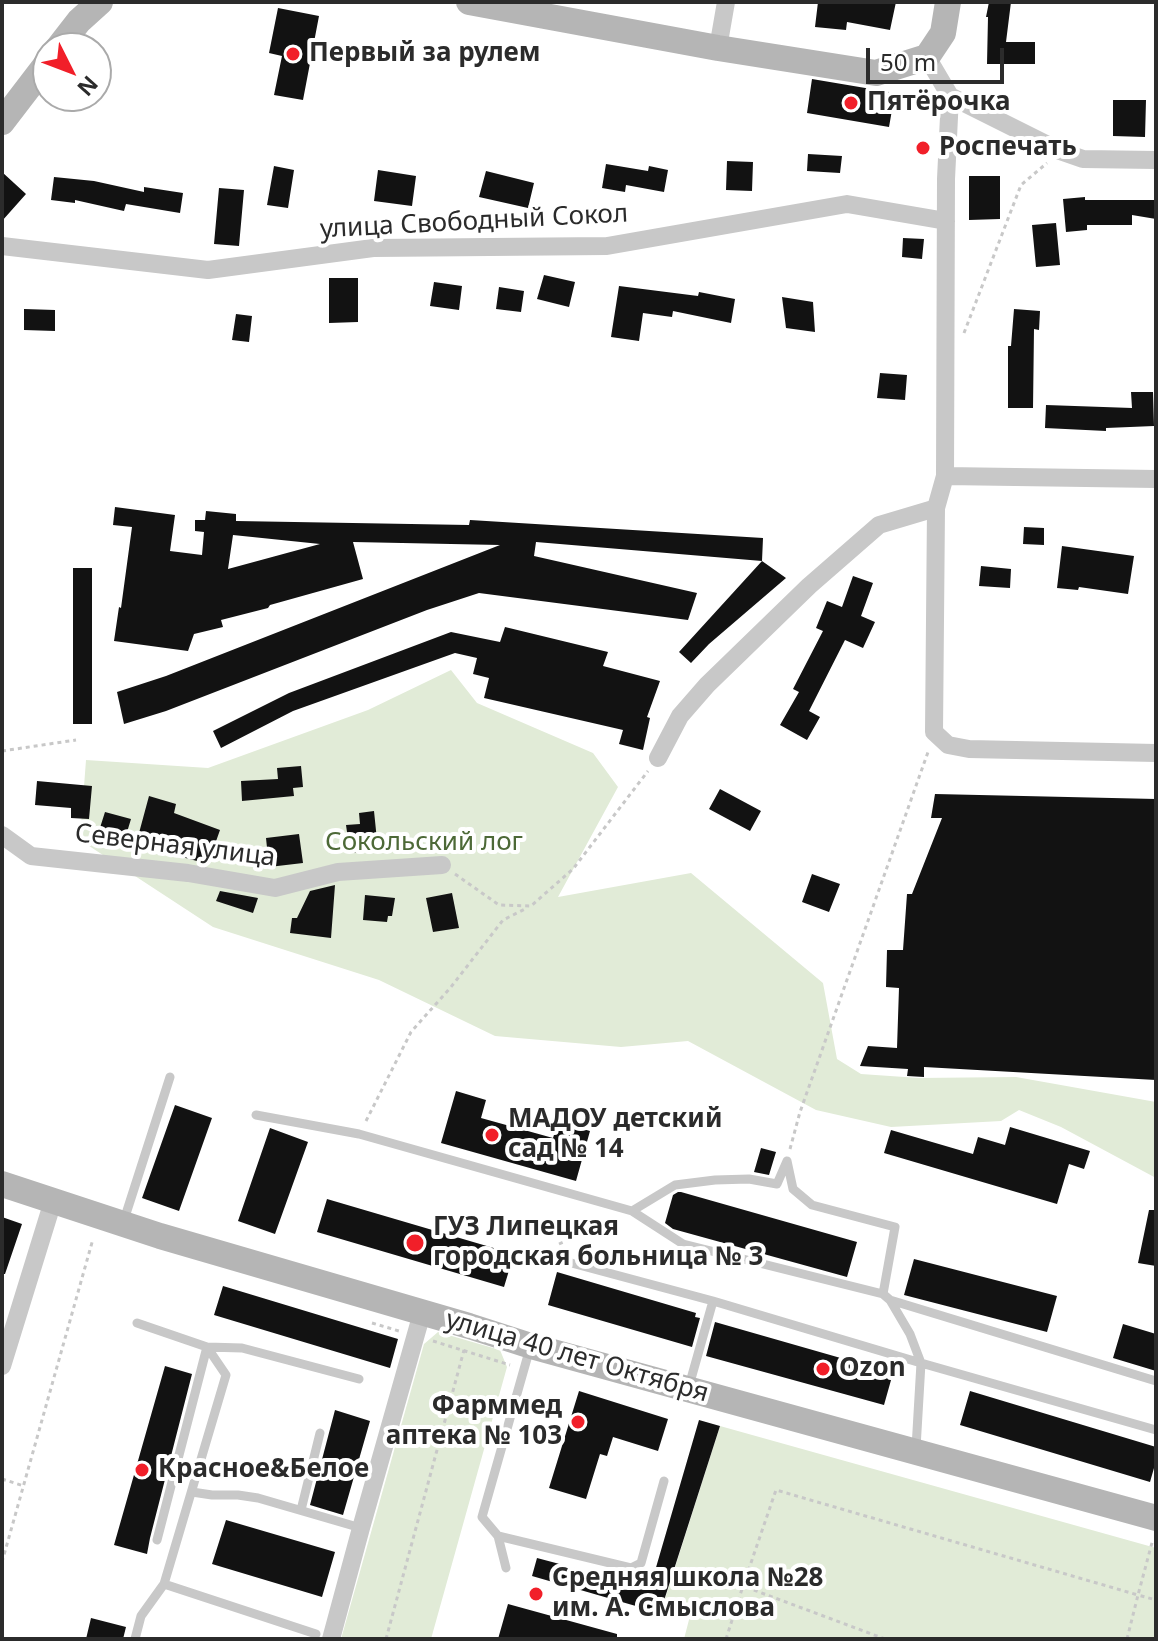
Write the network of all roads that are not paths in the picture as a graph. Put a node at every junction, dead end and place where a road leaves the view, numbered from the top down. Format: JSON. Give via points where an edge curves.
{"nodes":[{"id":1,"x":100,"y":2,"type":"edge"},
{"id":2,"x":726,"y":2,"type":"edge"},
{"id":3,"x":948,"y":2,"type":"edge"},
{"id":4,"x":485,"y":3,"type":"edge"},
{"id":5,"x":70,"y":32,"type":"edge"},
{"id":6,"x":718,"y":48,"type":"junction"},
{"id":7,"x":927,"y":57,"type":"junction"},
{"id":8,"x":32,"y":83,"type":"edge"},
{"id":9,"x":950,"y":96,"type":"junction"},
{"id":10,"x":2,"y":122,"type":"edge"},
{"id":11,"x":1156,"y":160,"type":"edge"},
{"id":12,"x":946,"y":221,"type":"junction"},
{"id":13,"x":2,"y":246,"type":"edge"},
{"id":14,"x":945,"y":476,"type":"junction"},
{"id":15,"x":1156,"y":479,"type":"edge"},
{"id":16,"x":936,"y":508,"type":"junction"},
{"id":17,"x":1156,"y":753,"type":"edge"},
{"id":18,"x":658,"y":758,"type":"road end"},
{"id":19,"x":2,"y":835,"type":"edge"},
{"id":20,"x":442,"y":865,"type":"road end"},
{"id":21,"x":170,"y":1077,"type":"dead end"},
{"id":22,"x":256,"y":1115,"type":"dead end"},
{"id":23,"x":2,"y":1184,"type":"edge"},
{"id":24,"x":53,"y":1201,"type":"junction"},
{"id":25,"x":632,"y":1211,"type":"junction"},
{"id":26,"x":123,"y":1223,"type":"junction"},
{"id":27,"x":538,"y":1254,"type":"road end"},
{"id":28,"x":886,"y":1297,"type":"junction"},
{"id":29,"x":713,"y":1301,"type":"junction"},
{"id":30,"x":422,"y":1313,"type":"junction"},
{"id":31,"x":137,"y":1323,"type":"dead end"},
{"id":32,"x":531,"y":1346,"type":"junction"},
{"id":33,"x":207,"y":1347,"type":"junction"},
{"id":34,"x":921,"y":1363,"type":"junction"},
{"id":35,"x":2,"y":1366,"type":"edge"},
{"id":36,"x":359,"y":1379,"type":"dead end"},
{"id":37,"x":1156,"y":1381,"type":"edge"},
{"id":38,"x":688,"y":1389,"type":"junction"},
{"id":39,"x":1156,"y":1430,"type":"edge"},
{"id":40,"x":320,"y":1433,"type":"dead end"},
{"id":41,"x":916,"y":1451,"type":"junction"},
{"id":42,"x":664,"y":1481,"type":"dead end"},
{"id":43,"x":192,"y":1492,"type":"junction"},
{"id":44,"x":301,"y":1510,"type":"junction"},
{"id":45,"x":1155,"y":1527,"type":"edge"},
{"id":46,"x":361,"y":1528,"type":"junction"},
{"id":47,"x":498,"y":1536,"type":"junction"},
{"id":48,"x":157,"y":1540,"type":"dead end"},
{"id":49,"x":506,"y":1568,"type":"dead end"},
{"id":50,"x":164,"y":1584,"type":"junction"},
{"id":51,"x":324,"y":1636,"type":"edge"},
{"id":52,"x":135,"y":1639,"type":"edge"}],
"edges":[{"from":1,"to":5,"type":"street"},
{"from":2,"to":6,"type":"street"},
{"from":3,"to":7,"type":"street","via":[[943,33]]},
{"from":4,"to":6,"type":"street"},
{"from":6,"to":7,"type":"street","via":[[876,73]]},
{"from":7,"to":9,"type":"street"},
{"from":8,"to":10,"type":"street"},
{"from":9,"to":11,"type":"street","via":[[1083,159]]},
{"from":9,"to":12,"type":"street"},
{"from":12,"to":13,"type":"street","name":"улица Свободный Сокол","via":[[847,204],[607,246],[373,248],[208,270]]},
{"from":12,"to":14,"type":"street"},
{"from":14,"to":15,"type":"street"},
{"from":14,"to":16,"type":"street"},
{"from":16,"to":17,"type":"street","via":[[941,738],[969,749]]},
{"from":16,"to":18,"type":"street","via":[[879,525],[809,586],[707,685],[680,716]]},
{"from":19,"to":20,"type":"street","name":"Северная улица","via":[[31,856],[275,888],[338,872]]},
{"from":21,"to":26,"type":"lane"},
{"from":22,"to":25,"type":"lane","via":[[359,1134]]},
{"from":23,"to":24,"type":"street","name":"улица 40 лет Октября"},
{"from":24,"to":26,"type":"street","name":"улица 40 лет Октября"},
{"from":24,"to":35,"type":"street"},
{"from":25,"to":28,"type":"lane","via":[[683,1244]]},
{"from":25,"to":28,"type":"lane","via":[[675,1185],[749,1179],[777,1184],[787,1161],[793,1189],[812,1205],[895,1227]]},
{"from":26,"to":30,"type":"street","name":"улица 40 лет Октября"},
{"from":27,"to":29,"type":"lane"},
{"from":28,"to":34,"type":"lane"},
{"from":28,"to":37,"type":"lane"},
{"from":29,"to":34,"type":"lane"},
{"from":29,"to":38,"type":"lane"},
{"from":30,"to":32,"type":"street","name":"улица 40 лет Октября"},
{"from":30,"to":46,"type":"street"},
{"from":31,"to":33,"type":"lane"},
{"from":32,"to":38,"type":"street","name":"улица 40 лет Октября"},
{"from":32,"to":47,"type":"lane","via":[[482,1517]]},
{"from":33,"to":36,"type":"lane","via":[[242,1348]]},
{"from":33,"to":43,"type":"lane","via":[[226,1375]]},
{"from":33,"to":48,"type":"lane"},
{"from":34,"to":39,"type":"lane"},
{"from":34,"to":41,"type":"lane"},
{"from":38,"to":41,"type":"street","name":"улица 40 лет Октября"},
{"from":40,"to":44,"type":"lane"},
{"from":41,"to":45,"type":"street","name":"улица 40 лет Октября"},
{"from":42,"to":47,"type":"lane","via":[[641,1563],[631,1568]]},
{"from":43,"to":44,"type":"lane","via":[[258,1498]]},
{"from":43,"to":50,"type":"lane"},
{"from":44,"to":46,"type":"lane"},
{"from":46,"to":51,"type":"street"},
{"from":47,"to":49,"type":"lane"},
{"from":50,"to":51,"type":"lane"},
{"from":50,"to":52,"type":"lane","via":[[141,1616]]}]}
